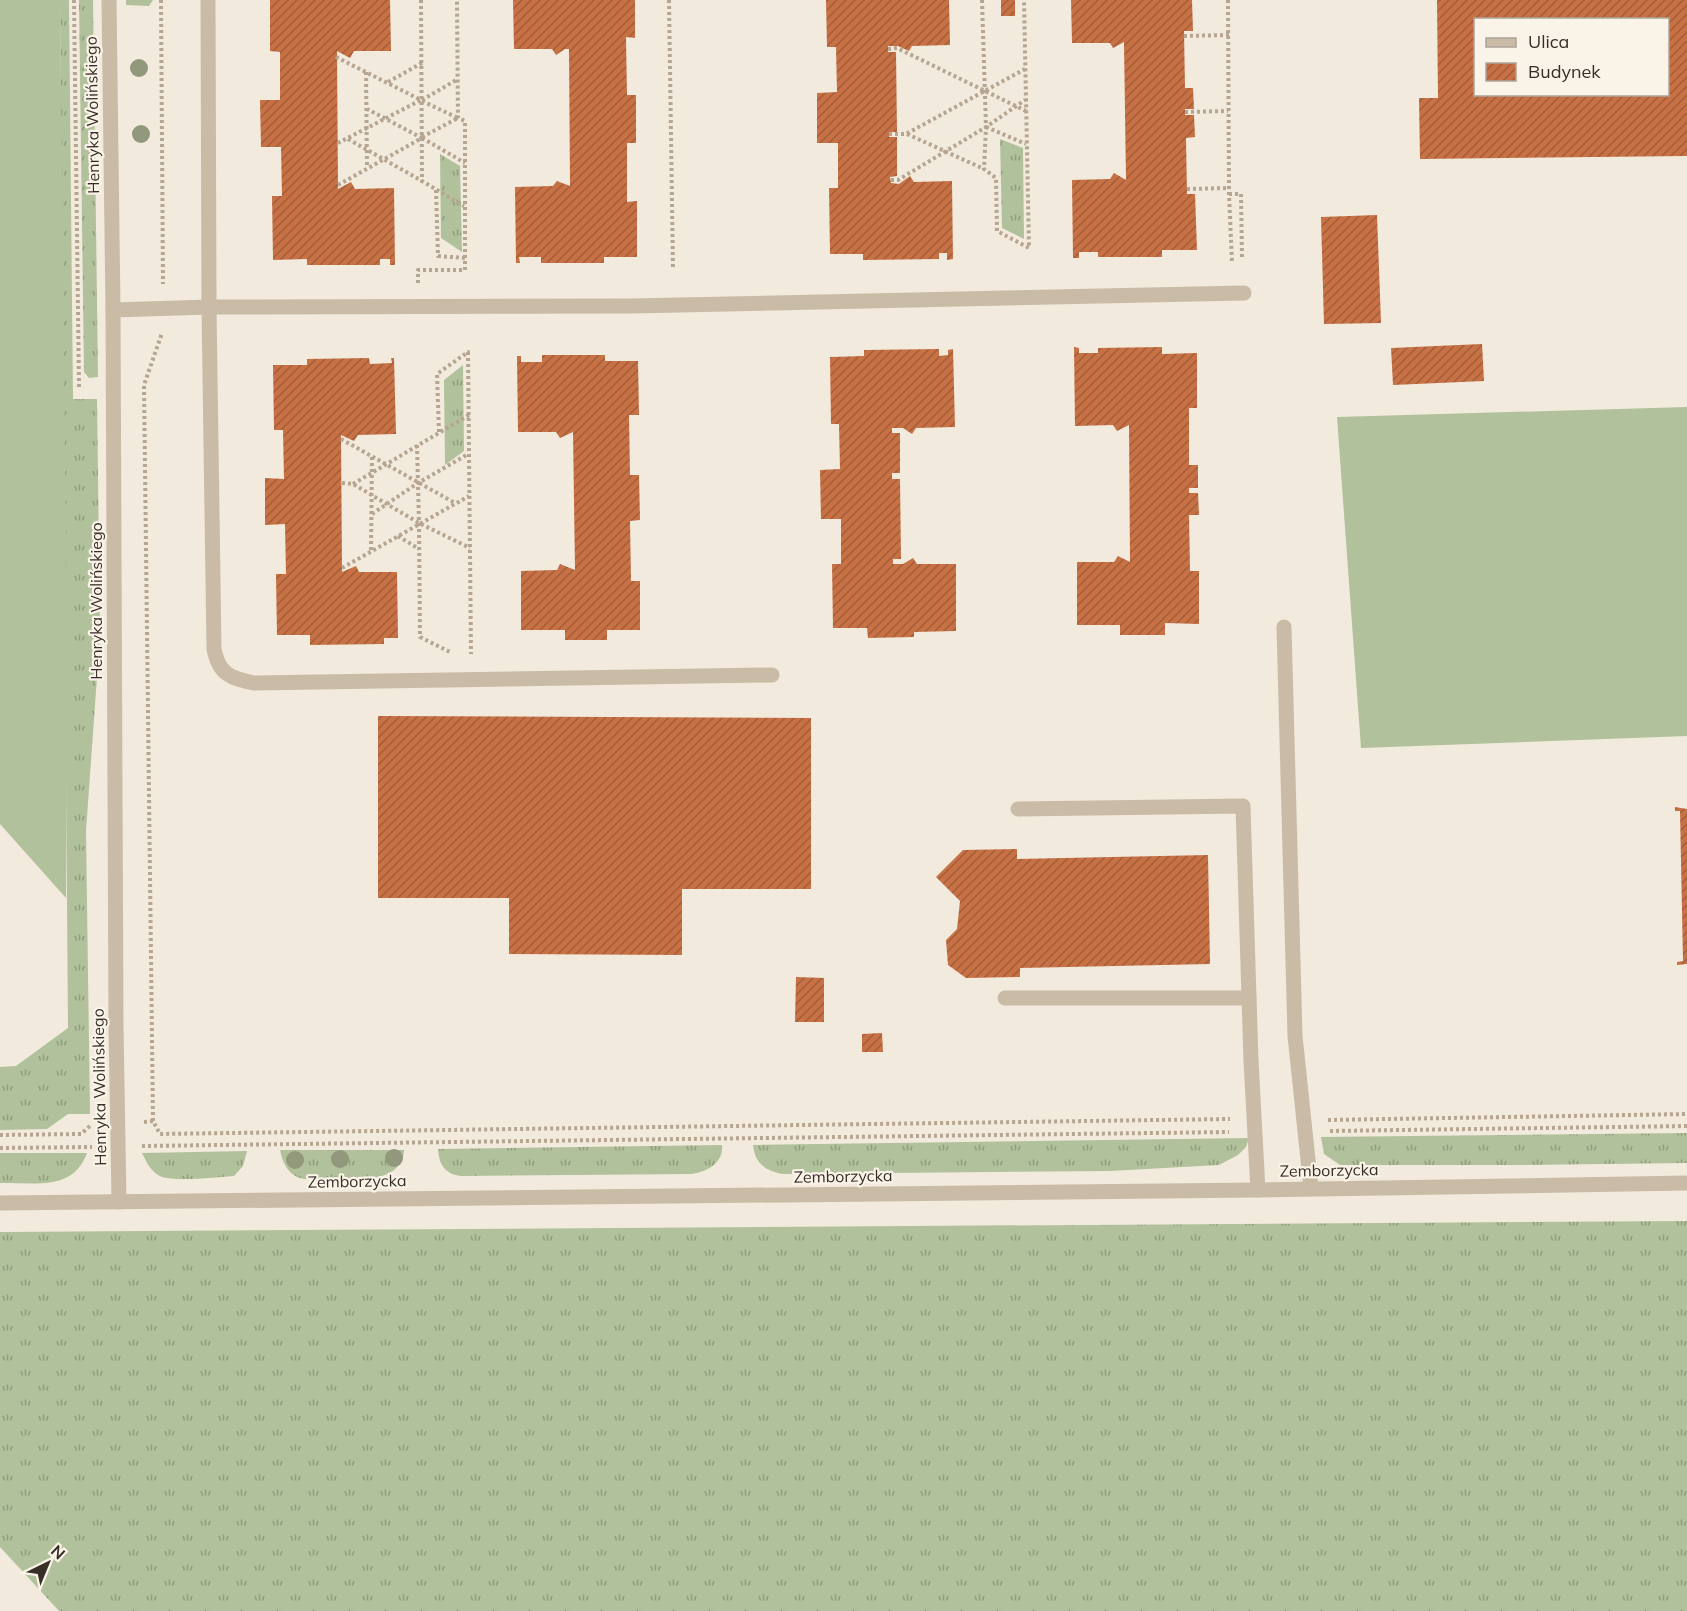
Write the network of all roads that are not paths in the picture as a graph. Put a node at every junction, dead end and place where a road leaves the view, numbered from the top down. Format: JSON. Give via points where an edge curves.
{"nodes":[{"id":1,"x":109,"y":0,"type":"edge"},
{"id":2,"x":208,"y":0,"type":"edge"},
{"id":3,"x":1244,"y":293,"type":"dead end"},
{"id":4,"x":209,"y":307,"type":"junction"},
{"id":5,"x":113,"y":310,"type":"junction"},
{"id":6,"x":1284,"y":627,"type":"dead end"},
{"id":7,"x":772,"y":675,"type":"dead end"},
{"id":8,"x":1018,"y":809,"type":"dead end"},
{"id":9,"x":1005,"y":998,"type":"dead end"},
{"id":10,"x":1249,"y":998,"type":"junction"},
{"id":11,"x":1687,"y":1183,"type":"edge"},
{"id":12,"x":1311,"y":1188,"type":"junction"},
{"id":13,"x":1258,"y":1190,"type":"junction"},
{"id":14,"x":120,"y":1202,"type":"junction"},
{"id":15,"x":0,"y":1203,"type":"edge"}],
"edges":[{"from":1,"to":5,"type":"street","name":"Henryka Wolińskiego"},
{"from":2,"to":4,"type":"street"},
{"from":3,"to":4,"type":"street","via":[[631,306]]},
{"from":4,"to":5,"type":"street"},
{"from":4,"to":7,"type":"street","via":[[214,649],[217,663],[225,673],[254,683]]},
{"from":5,"to":14,"type":"street","name":"Henryka Wolińskiego"},
{"from":6,"to":12,"type":"street","via":[[1295,1036]]},
{"from":8,"to":10,"type":"street","via":[[1243,806]]},
{"from":9,"to":10,"type":"street"},
{"from":10,"to":13,"type":"street"},
{"from":11,"to":12,"type":"street","name":"Zemborzycka"},
{"from":12,"to":13,"type":"street","name":"Zemborzycka"},
{"from":13,"to":14,"type":"street","name":"Zemborzycka"},
{"from":14,"to":15,"type":"street","name":"Zemborzycka"}]}
